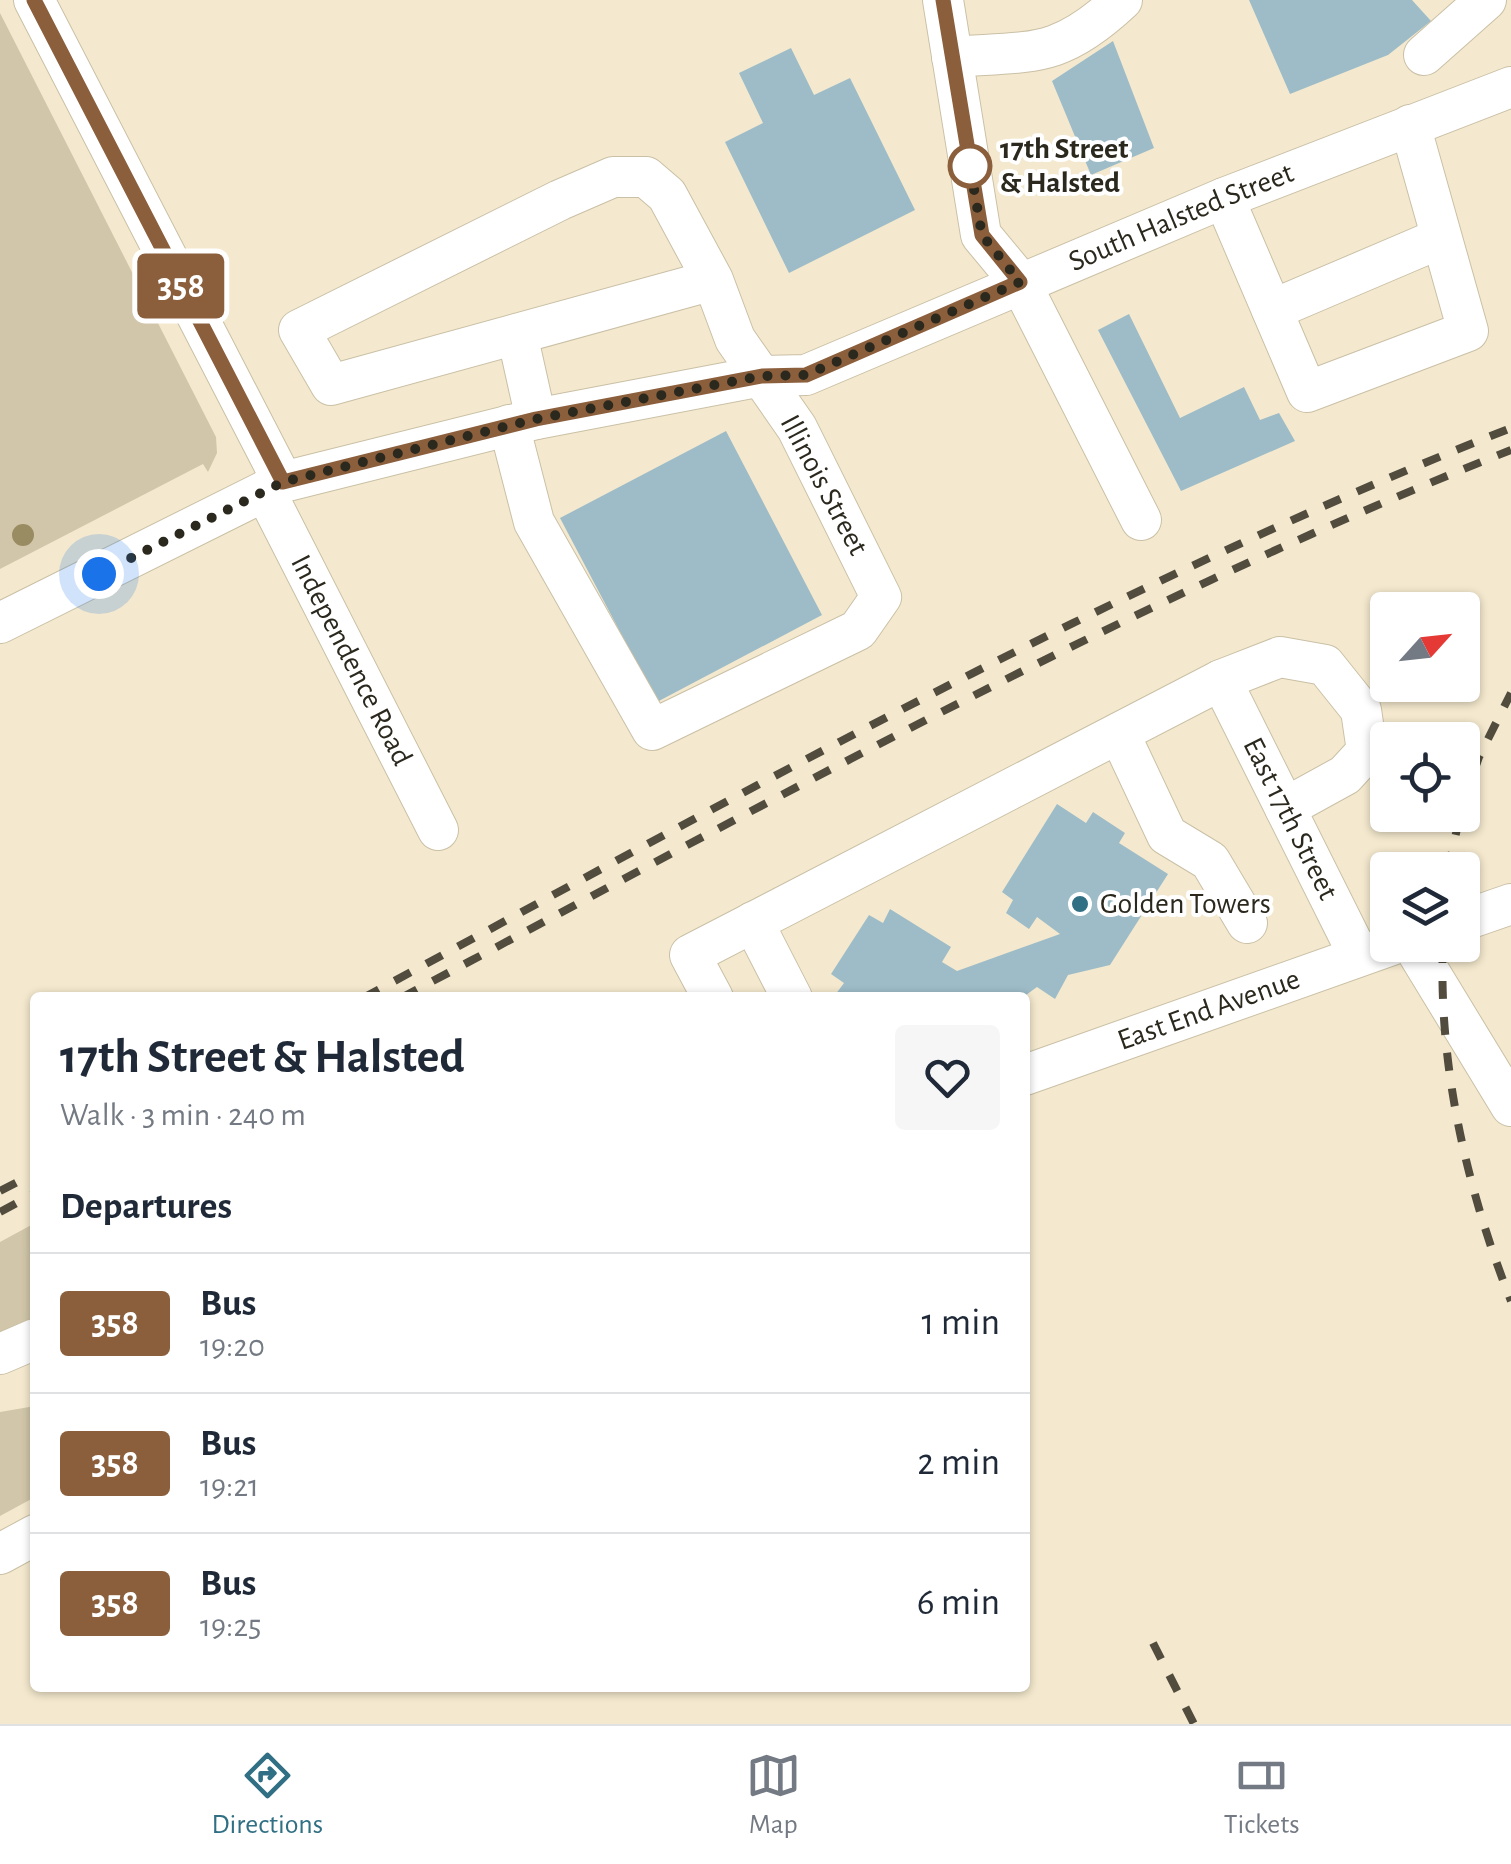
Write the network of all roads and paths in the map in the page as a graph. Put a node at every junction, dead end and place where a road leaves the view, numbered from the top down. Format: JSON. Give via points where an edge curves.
{"nodes":[{"id":1,"x":34,"y":0,"type":"edge"},
{"id":2,"x":943,"y":0,"type":"edge"},
{"id":3,"x":1122,"y":0,"type":"edge"},
{"id":4,"x":1486,"y":0,"type":"edge"},
{"id":5,"x":1424,"y":55,"type":"dead end"},
{"id":6,"x":952,"y":58,"type":"junction"},
{"id":7,"x":1511,"y":87,"type":"edge"},
{"id":8,"x":1410,"y":125,"type":"junction"},
{"id":9,"x":1224,"y":198,"type":"junction"},
{"id":10,"x":1442,"y":238,"type":"junction"},
{"id":11,"x":712,"y":280,"type":"junction"},
{"id":12,"x":1020,"y":282,"type":"junction"},
{"id":13,"x":1272,"y":310,"type":"junction"},
{"id":14,"x":517,"y":334,"type":"junction"},
{"id":15,"x":762,"y":376,"type":"junction"},
{"id":16,"x":523,"y":422,"type":"junction"},
{"id":17,"x":274,"y":487,"type":"junction"},
{"id":18,"x":1142,"y":520,"type":"dead end"},
{"id":19,"x":0,"y":623,"type":"edge"},
{"id":20,"x":1221,"y":680,"type":"junction"},
{"id":21,"x":1119,"y":733,"type":"junction"},
{"id":22,"x":1286,"y":808,"type":"junction"},
{"id":23,"x":438,"y":830,"type":"dead end"},
{"id":24,"x":1511,"y":904,"type":"edge"},
{"id":25,"x":1480,"y":915,"type":"edge"},
{"id":26,"x":753,"y":922,"type":"junction"},
{"id":27,"x":1247,"y":924,"type":"dead end"},
{"id":28,"x":1370,"y":942,"type":"edge"},
{"id":29,"x":1370,"y":952,"type":"edge"},
{"id":30,"x":1423,"y":962,"type":"edge"},
{"id":31,"x":709,"y":992,"type":"edge"},
{"id":32,"x":789,"y":992,"type":"edge"},
{"id":33,"x":1030,"y":1073,"type":"edge"},
{"id":34,"x":1511,"y":1106,"type":"edge"},
{"id":35,"x":30,"y":1341,"type":"edge"},
{"id":36,"x":0,"y":1354,"type":"edge"},
{"id":37,"x":30,"y":1538,"type":"edge"},
{"id":38,"x":0,"y":1554,"type":"edge"}],
"edges":[{"from":1,"to":17,"type":"street","name":"Independence Road"},
{"from":2,"to":6,"type":"street"},
{"from":3,"to":6,"type":"street","via":[[1055,49]]},
{"from":4,"to":5,"type":"street"},
{"from":6,"to":12,"type":"street","via":[[982,235]]},
{"from":7,"to":8,"type":"street","name":"South Halsted Street"},
{"from":8,"to":9,"type":"street","name":"South Halsted Street"},
{"from":8,"to":10,"type":"street"},
{"from":9,"to":12,"type":"street","name":"South Halsted Street"},
{"from":9,"to":13,"type":"street"},
{"from":10,"to":13,"type":"street"},
{"from":10,"to":13,"type":"street","via":[[1468,331],[1307,392]]},
{"from":11,"to":14,"type":"street"},
{"from":11,"to":14,"type":"street","name":"Illinois Street","via":[[668,195],[646,176],[630,174],[560,200],[299,330],[331,385]]},
{"from":11,"to":15,"type":"street","name":"Illinois Street","via":[[736,339]]},
{"from":12,"to":15,"type":"street","name":"South Halsted Street","via":[[806,375]]},
{"from":12,"to":18,"type":"street"},
{"from":14,"to":16,"type":"street"},
{"from":15,"to":16,"type":"street","name":"South Halsted Street"},
{"from":15,"to":16,"type":"street","name":"Illinois Street","via":[[797,428],[882,597],[858,630],[652,730],[534,522]]},
{"from":16,"to":17,"type":"street","name":"South Halsted Street"},
{"from":17,"to":19,"type":"street","name":"South Halsted Street"},
{"from":17,"to":23,"type":"street","name":"Independence Road"},
{"from":20,"to":21,"type":"street"},
{"from":20,"to":22,"type":"street","name":"East 17th Street"},
{"from":20,"to":22,"type":"street","via":[[1280,657],[1325,665],[1361,710],[1367,752],[1346,775]]},
{"from":21,"to":26,"type":"street"},
{"from":21,"to":27,"type":"street","via":[[1167,835],[1210,861]]},
{"from":22,"to":28,"type":"street","name":"East 17th Street"},
{"from":24,"to":25,"type":"street"},
{"from":26,"to":31,"type":"street","via":[[690,955]]},
{"from":26,"to":32,"type":"street"},
{"from":29,"to":33,"type":"street","name":"East End Avenue"},
{"from":30,"to":34,"type":"street"},
{"from":35,"to":36,"type":"street"},
{"from":37,"to":38,"type":"street"}]}
